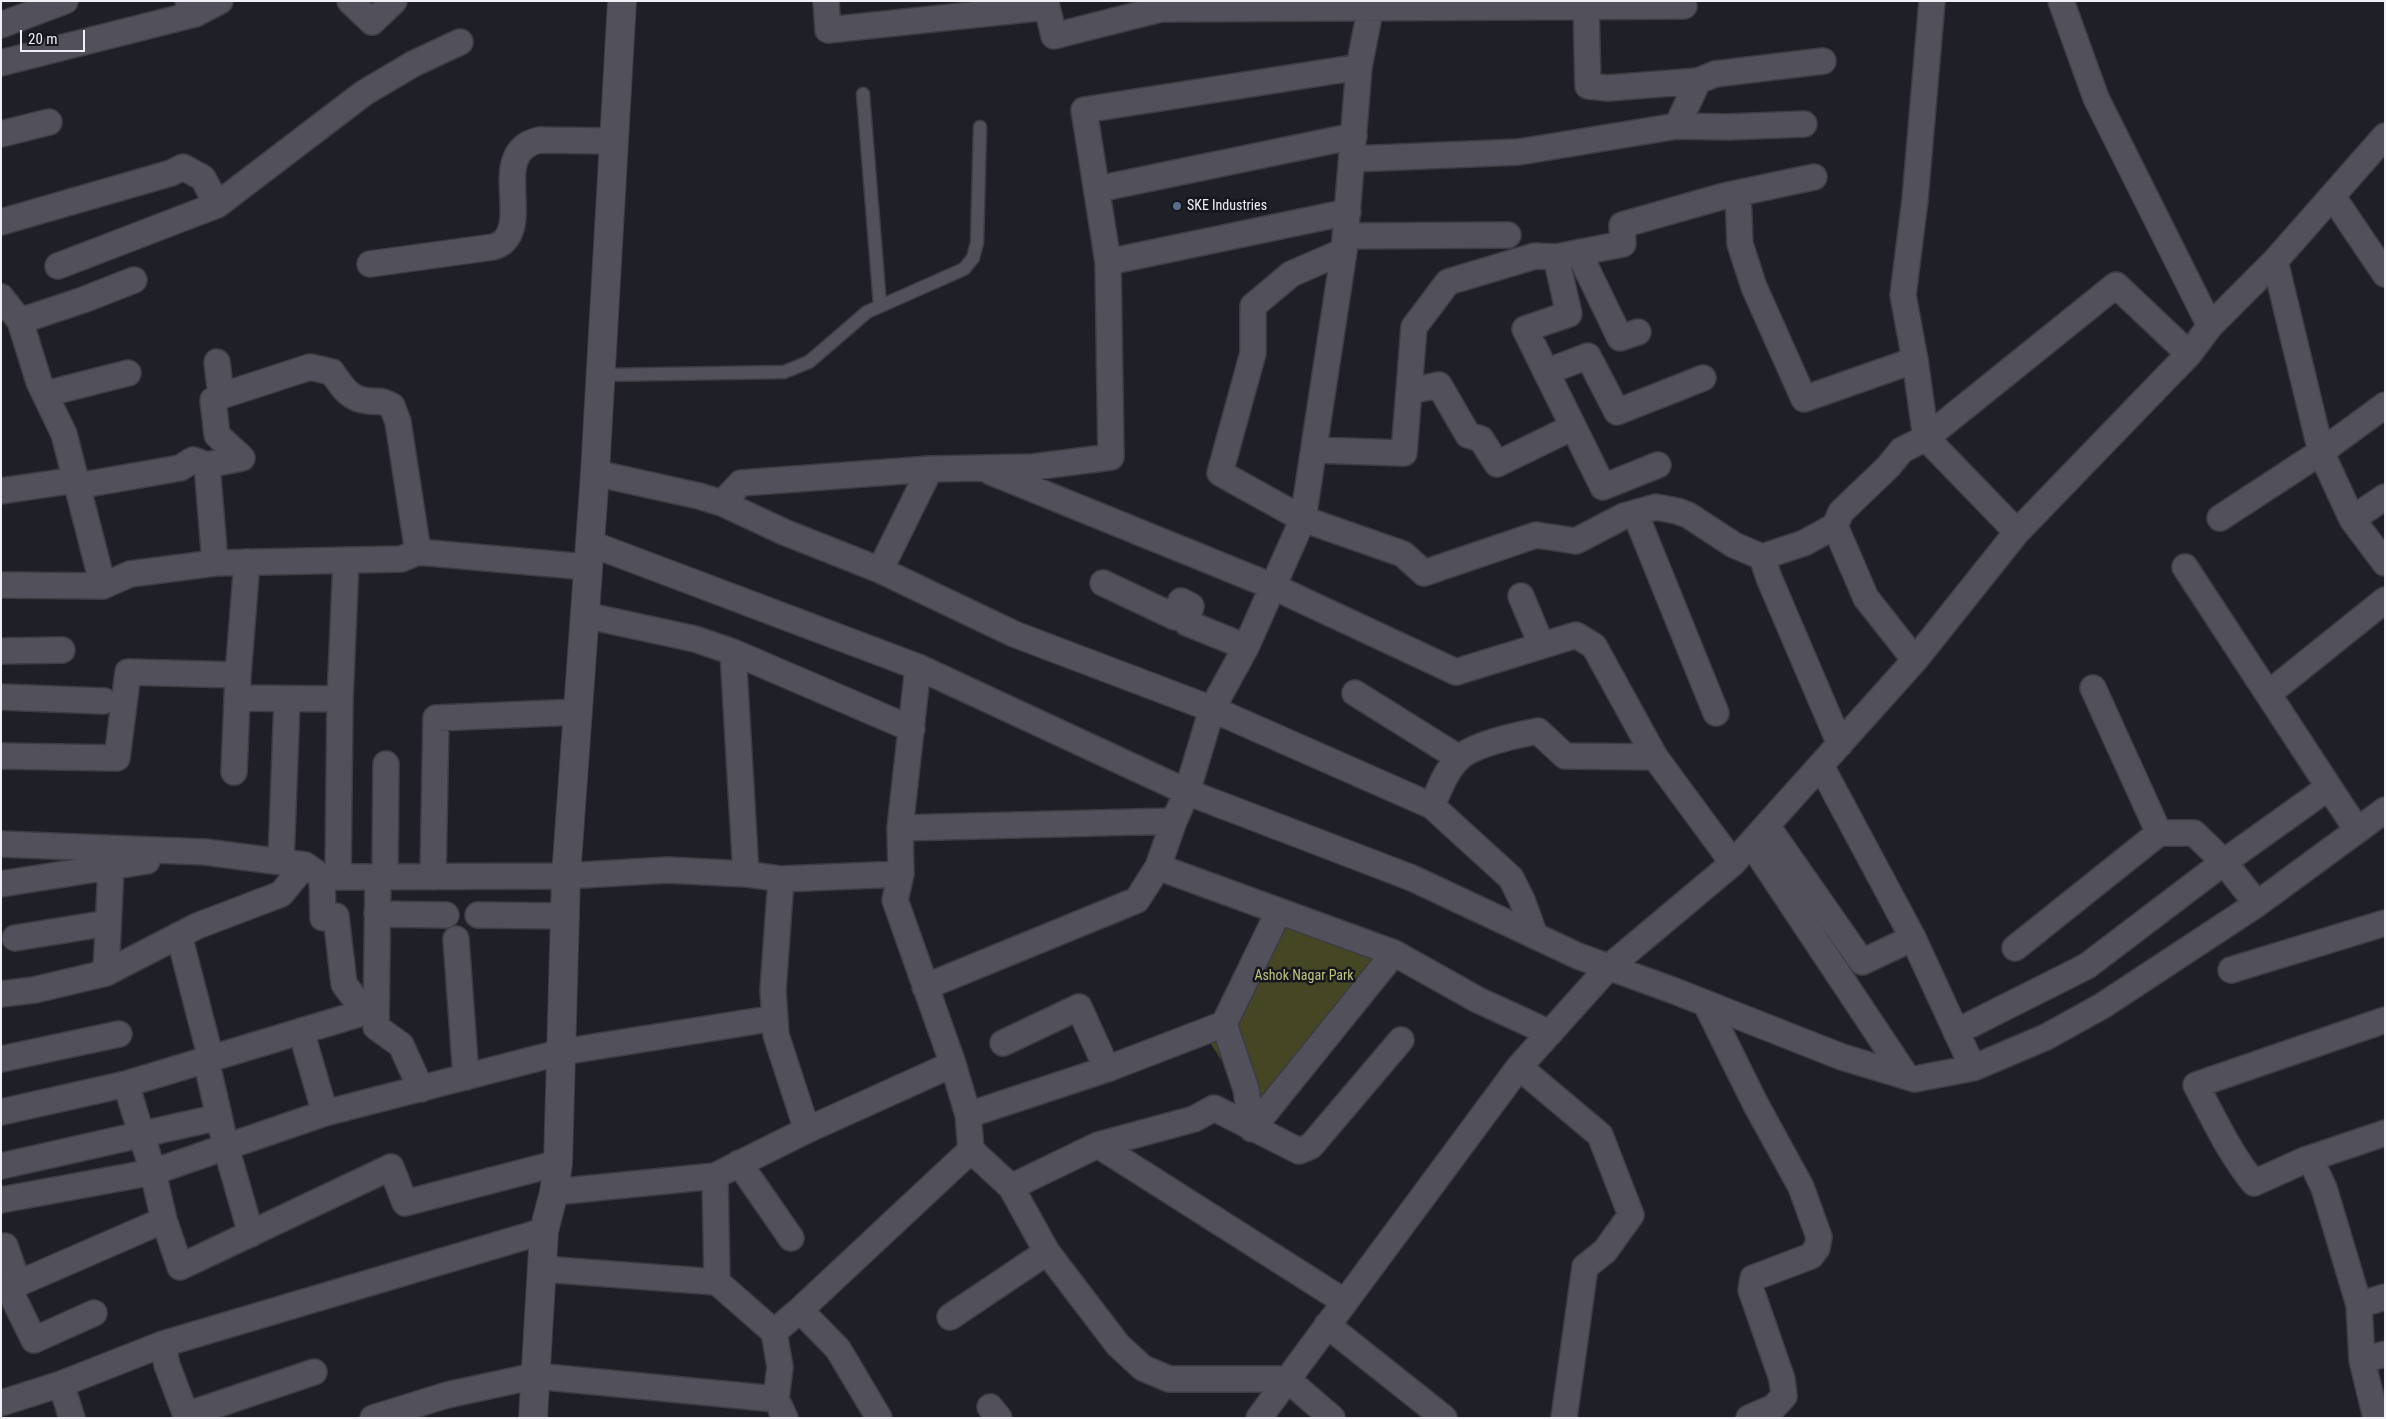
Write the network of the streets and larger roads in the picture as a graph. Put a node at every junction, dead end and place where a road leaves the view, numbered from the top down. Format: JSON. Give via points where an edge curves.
{"nodes":[{"id":1,"x":65,"y":1,"type":"edge"},
{"id":2,"x":220,"y":1,"type":"edge"},
{"id":3,"x":350,"y":1,"type":"edge"},
{"id":4,"x":394,"y":1,"type":"edge"},
{"id":5,"x":622,"y":1,"type":"edge"},
{"id":6,"x":826,"y":1,"type":"edge"},
{"id":7,"x":1932,"y":1,"type":"edge"},
{"id":8,"x":2061,"y":1,"type":"edge"},
{"id":9,"x":1371,"y":5,"type":"edge"},
{"id":10,"x":1601,"y":5,"type":"edge"},
{"id":11,"x":1684,"y":6,"type":"dead end"},
{"id":12,"x":192,"y":8,"type":"edge"},
{"id":13,"x":1,"y":25,"type":"edge"},
{"id":14,"x":460,"y":42,"type":"dead end"},
{"id":15,"x":1823,"y":61,"type":"dead end"},
{"id":16,"x":1,"y":63,"type":"edge"},
{"id":17,"x":1359,"y":67,"type":"junction"},
{"id":18,"x":1698,"y":81,"type":"junction"},
{"id":19,"x":49,"y":122,"type":"dead end"},
{"id":20,"x":1804,"y":124,"type":"dead end"},
{"id":21,"x":1677,"y":126,"type":"junction"},
{"id":22,"x":1,"y":134,"type":"edge"},
{"id":23,"x":2385,"y":136,"type":"edge"},
{"id":24,"x":614,"y":142,"type":"junction"},
{"id":25,"x":1353,"y":147,"type":"junction"},
{"id":26,"x":1814,"y":177,"type":"dead end"},
{"id":27,"x":1098,"y":189,"type":"junction"},
{"id":28,"x":1738,"y":193,"type":"junction"},
{"id":29,"x":2333,"y":197,"type":"junction"},
{"id":30,"x":217,"y":205,"type":"junction"},
{"id":31,"x":1,"y":222,"type":"edge"},
{"id":32,"x":1346,"y":233,"type":"junction"},
{"id":33,"x":1508,"y":235,"type":"dead end"},
{"id":34,"x":1568,"y":255,"type":"junction"},
{"id":35,"x":2275,"y":261,"type":"junction"},
{"id":36,"x":1108,"y":262,"type":"junction"},
{"id":37,"x":370,"y":264,"type":"dead end"},
{"id":38,"x":58,"y":266,"type":"dead end"},
{"id":39,"x":2385,"y":274,"type":"edge"},
{"id":40,"x":134,"y":280,"type":"dead end"},
{"id":41,"x":2,"y":301,"type":"edge"},
{"id":42,"x":20,"y":321,"type":"junction"},
{"id":43,"x":2210,"y":326,"type":"junction"},
{"id":44,"x":1638,"y":332,"type":"dead end"},
{"id":45,"x":2189,"y":354,"type":"junction"},
{"id":46,"x":1915,"y":360,"type":"junction"},
{"id":47,"x":217,"y":362,"type":"dead end"},
{"id":48,"x":1546,"y":372,"type":"junction"},
{"id":49,"x":128,"y":373,"type":"dead end"},
{"id":50,"x":1704,"y":378,"type":"dead end"},
{"id":51,"x":1410,"y":391,"type":"junction"},
{"id":52,"x":46,"y":394,"type":"junction"},
{"id":53,"x":221,"y":396,"type":"junction"},
{"id":54,"x":2385,"y":405,"type":"edge"},
{"id":55,"x":1573,"y":427,"type":"junction"},
{"id":56,"x":1926,"y":438,"type":"junction"},
{"id":57,"x":1314,"y":450,"type":"junction"},
{"id":58,"x":2320,"y":452,"type":"junction"},
{"id":59,"x":207,"y":465,"type":"junction"},
{"id":60,"x":1658,"y":465,"type":"dead end"},
{"id":61,"x":982,"y":468,"type":"junction"},
{"id":62,"x":930,"y":469,"type":"junction"},
{"id":63,"x":596,"y":473,"type":"junction"},
{"id":64,"x":77,"y":483,"type":"junction"},
{"id":65,"x":1,"y":491,"type":"edge"},
{"id":66,"x":2385,"y":497,"type":"edge"},
{"id":67,"x":722,"y":503,"type":"junction"},
{"id":68,"x":1635,"y":513,"type":"junction"},
{"id":69,"x":2220,"y":518,"type":"dead end"},
{"id":70,"x":1303,"y":519,"type":"junction"},
{"id":71,"x":2352,"y":519,"type":"junction"},
{"id":72,"x":1835,"y":526,"type":"junction"},
{"id":73,"x":2017,"y":532,"type":"junction"},
{"id":74,"x":418,"y":552,"type":"junction"},
{"id":75,"x":588,"y":555,"type":"junction"},
{"id":76,"x":1762,"y":557,"type":"junction"},
{"id":77,"x":346,"y":560,"type":"junction"},
{"id":78,"x":247,"y":562,"type":"junction"},
{"id":79,"x":215,"y":563,"type":"junction"},
{"id":80,"x":2385,"y":563,"type":"edge"},
{"id":81,"x":2185,"y":567,"type":"dead end"},
{"id":82,"x":880,"y":570,"type":"junction"},
{"id":83,"x":1103,"y":583,"type":"dead end"},
{"id":84,"x":1,"y":585,"type":"edge"},
{"id":85,"x":103,"y":586,"type":"junction"},
{"id":86,"x":1274,"y":587,"type":"junction"},
{"id":87,"x":1521,"y":596,"type":"dead end"},
{"id":88,"x":2385,"y":600,"type":"edge"},
{"id":89,"x":584,"y":615,"type":"junction"},
{"id":90,"x":1541,"y":644,"type":"junction"},
{"id":91,"x":1246,"y":648,"type":"junction"},
{"id":92,"x":62,"y":650,"type":"dead end"},
{"id":93,"x":1,"y":651,"type":"edge"},
{"id":94,"x":733,"y":652,"type":"junction"},
{"id":95,"x":1915,"y":660,"type":"junction"},
{"id":96,"x":918,"y":667,"type":"junction"},
{"id":97,"x":238,"y":687,"type":"junction"},
{"id":98,"x":2093,"y":688,"type":"dead end"},
{"id":99,"x":1355,"y":693,"type":"dead end"},
{"id":100,"x":2268,"y":694,"type":"junction"},
{"id":101,"x":1,"y":698,"type":"edge"},
{"id":102,"x":340,"y":699,"type":"junction"},
{"id":103,"x":287,"y":700,"type":"junction"},
{"id":104,"x":104,"y":701,"type":"dead end"},
{"id":105,"x":1212,"y":709,"type":"junction"},
{"id":106,"x":578,"y":712,"type":"junction"},
{"id":107,"x":1716,"y":713,"type":"dead end"},
{"id":108,"x":912,"y":729,"type":"junction"},
{"id":109,"x":1840,"y":744,"type":"junction"},
{"id":110,"x":1,"y":756,"type":"edge"},
{"id":111,"x":1655,"y":757,"type":"junction"},
{"id":112,"x":1459,"y":758,"type":"junction"},
{"id":113,"x":386,"y":764,"type":"dead end"},
{"id":114,"x":1821,"y":766,"type":"junction"},
{"id":115,"x":234,"y":772,"type":"dead end"},
{"id":116,"x":2329,"y":787,"type":"junction"},
{"id":117,"x":1187,"y":792,"type":"junction"},
{"id":118,"x":1432,"y":806,"type":"junction"},
{"id":119,"x":2385,"y":810,"type":"edge"},
{"id":120,"x":1174,"y":821,"type":"junction"},
{"id":121,"x":900,"y":828,"type":"junction"},
{"id":122,"x":2357,"y":830,"type":"junction"},
{"id":123,"x":2159,"y":833,"type":"junction"},
{"id":124,"x":1759,"y":834,"type":"junction"},
{"id":125,"x":1,"y":844,"type":"edge"},
{"id":126,"x":205,"y":852,"type":"junction"},
{"id":127,"x":2224,"y":862,"type":"junction"},
{"id":128,"x":1733,"y":863,"type":"junction"},
{"id":129,"x":112,"y":866,"type":"junction"},
{"id":130,"x":1158,"y":867,"type":"junction"},
{"id":131,"x":312,"y":870,"type":"junction"},
{"id":132,"x":746,"y":874,"type":"junction"},
{"id":133,"x":901,"y":874,"type":"junction"},
{"id":134,"x":382,"y":876,"type":"junction"},
{"id":135,"x":566,"y":876,"type":"junction"},
{"id":136,"x":433,"y":877,"type":"junction"},
{"id":137,"x":780,"y":879,"type":"junction"},
{"id":138,"x":1,"y":884,"type":"edge"},
{"id":139,"x":2257,"y":904,"type":"junction"},
{"id":140,"x":1279,"y":911,"type":"junction"},
{"id":141,"x":377,"y":914,"type":"junction"},
{"id":142,"x":446,"y":914,"type":"dead end"},
{"id":143,"x":478,"y":915,"type":"dead end"},
{"id":144,"x":566,"y":916,"type":"junction"},
{"id":145,"x":108,"y":923,"type":"junction"},
{"id":146,"x":2385,"y":923,"type":"edge"},
{"id":147,"x":179,"y":935,"type":"junction"},
{"id":148,"x":1535,"y":936,"type":"junction"},
{"id":149,"x":16,"y":938,"type":"dead end"},
{"id":150,"x":456,"y":938,"type":"dead end"},
{"id":151,"x":1913,"y":938,"type":"junction"},
{"id":152,"x":2015,"y":948,"type":"dead end"},
{"id":153,"x":1394,"y":953,"type":"junction"},
{"id":154,"x":1608,"y":968,"type":"junction"},
{"id":155,"x":2231,"y":970,"type":"dead end"},
{"id":156,"x":106,"y":973,"type":"junction"},
{"id":157,"x":925,"y":987,"type":"junction"},
{"id":158,"x":1,"y":994,"type":"edge"},
{"id":159,"x":1706,"y":1004,"type":"junction"},
{"id":160,"x":775,"y":1018,"type":"junction"},
{"id":161,"x":2385,"y":1020,"type":"edge"},
{"id":162,"x":1224,"y":1024,"type":"junction"},
{"id":163,"x":301,"y":1031,"type":"junction"},
{"id":164,"x":1956,"y":1032,"type":"junction"},
{"id":165,"x":1550,"y":1033,"type":"junction"},
{"id":166,"x":118,"y":1034,"type":"dead end"},
{"id":167,"x":1402,"y":1040,"type":"dead end"},
{"id":168,"x":1003,"y":1043,"type":"dead end"},
{"id":169,"x":562,"y":1052,"type":"junction"},
{"id":170,"x":1,"y":1059,"type":"edge"},
{"id":171,"x":209,"y":1059,"type":"junction"},
{"id":172,"x":953,"y":1064,"type":"junction"},
{"id":173,"x":1519,"y":1067,"type":"junction"},
{"id":174,"x":1973,"y":1068,"type":"junction"},
{"id":175,"x":1106,"y":1069,"type":"junction"},
{"id":176,"x":1906,"y":1076,"type":"junction"},
{"id":177,"x":466,"y":1077,"type":"junction"},
{"id":178,"x":126,"y":1084,"type":"junction"},
{"id":179,"x":421,"y":1089,"type":"junction"},
{"id":180,"x":1,"y":1112,"type":"edge"},
{"id":181,"x":325,"y":1113,"type":"junction"},
{"id":182,"x":968,"y":1115,"type":"junction"},
{"id":183,"x":219,"y":1117,"type":"junction"},
{"id":184,"x":1252,"y":1128,"type":"junction"},
{"id":185,"x":807,"y":1130,"type":"junction"},
{"id":186,"x":2385,"y":1133,"type":"edge"},
{"id":187,"x":141,"y":1135,"type":"junction"},
{"id":188,"x":1098,"y":1145,"type":"junction"},
{"id":189,"x":226,"y":1147,"type":"junction"},
{"id":190,"x":971,"y":1150,"type":"junction"},
{"id":191,"x":2306,"y":1160,"type":"junction"},
{"id":192,"x":558,"y":1163,"type":"junction"},
{"id":193,"x":739,"y":1163,"type":"junction"},
{"id":194,"x":1,"y":1166,"type":"edge"},
{"id":195,"x":153,"y":1172,"type":"junction"},
{"id":196,"x":715,"y":1176,"type":"junction"},
{"id":197,"x":1011,"y":1186,"type":"junction"},
{"id":198,"x":554,"y":1192,"type":"junction"},
{"id":199,"x":1,"y":1200,"type":"edge"},
{"id":200,"x":164,"y":1220,"type":"junction"},
{"id":201,"x":544,"y":1231,"type":"junction"},
{"id":202,"x":251,"y":1234,"type":"junction"},
{"id":203,"x":791,"y":1238,"type":"dead end"},
{"id":204,"x":1,"y":1247,"type":"edge"},
{"id":205,"x":1047,"y":1252,"type":"junction"},
{"id":206,"x":542,"y":1269,"type":"junction"},
{"id":207,"x":717,"y":1282,"type":"junction"},
{"id":208,"x":9,"y":1287,"type":"edge"},
{"id":209,"x":2385,"y":1297,"type":"edge"},
{"id":210,"x":1344,"y":1302,"type":"junction"},
{"id":211,"x":2360,"y":1305,"type":"junction"},
{"id":212,"x":800,"y":1310,"type":"junction"},
{"id":213,"x":94,"y":1313,"type":"dead end"},
{"id":214,"x":950,"y":1317,"type":"dead end"},
{"id":215,"x":1327,"y":1325,"type":"junction"},
{"id":216,"x":774,"y":1332,"type":"junction"},
{"id":217,"x":163,"y":1344,"type":"junction"},
{"id":218,"x":2374,"y":1357,"type":"edge"},
{"id":219,"x":314,"y":1372,"type":"dead end"},
{"id":220,"x":535,"y":1376,"type":"junction"},
{"id":221,"x":1287,"y":1380,"type":"junction"},
{"id":222,"x":61,"y":1384,"type":"junction"},
{"id":223,"x":1,"y":1403,"type":"edge"},
{"id":224,"x":780,"y":1409,"type":"edge"},
{"id":225,"x":186,"y":1416,"type":"edge"},
{"id":226,"x":72,"y":1418,"type":"edge"},
{"id":227,"x":373,"y":1418,"type":"edge"},
{"id":228,"x":533,"y":1418,"type":"edge"},
{"id":229,"x":879,"y":1418,"type":"edge"},
{"id":230,"x":1259,"y":1418,"type":"edge"},
{"id":231,"x":1332,"y":1418,"type":"edge"},
{"id":232,"x":1444,"y":1418,"type":"edge"},
{"id":233,"x":1564,"y":1418,"type":"edge"},
{"id":234,"x":1749,"y":1418,"type":"edge"},
{"id":235,"x":2376,"y":1418,"type":"edge"}],
"edges":[{"from":1,"to":13,"type":"street"},
{"from":2,"to":12,"type":"street"},
{"from":3,"to":4,"type":"street","via":[[372,22]]},
{"from":5,"to":24,"type":"street"},
{"from":6,"to":9,"type":"street","via":[[828,30],[1047,7],[1054,36],[1161,9]]},
{"from":7,"to":46,"type":"street","via":[[1915,200],[1903,295]]},
{"from":8,"to":43,"type":"street","via":[[2096,98]]},
{"from":9,"to":10,"type":"street"},
{"from":9,"to":17,"type":"street"},
{"from":10,"to":11,"type":"street"},
{"from":10,"to":18,"type":"street","via":[[1588,86],[1608,88]]},
{"from":12,"to":16,"type":"street"},
{"from":14,"to":30,"type":"street","via":[[413,64],[364,94]]},
{"from":15,"to":18,"type":"street","via":[[1715,74]]},
{"from":17,"to":25,"type":"street"},
{"from":17,"to":27,"type":"street","via":[[1084,110]]},
{"from":18,"to":21,"type":"street"},
{"from":19,"to":22,"type":"street"},
{"from":20,"to":21,"type":"street"},
{"from":21,"to":25,"type":"street","via":[[1519,152]]},
{"from":23,"to":29,"type":"street"},
{"from":24,"to":37,"type":"street","via":[[539,140],[527,143],[519,150],[513,175],[513,217],[504,242],[493,247]]},
{"from":24,"to":63,"type":"street"},
{"from":25,"to":27,"type":"street"},
{"from":25,"to":32,"type":"street"},
{"from":26,"to":28,"type":"street"},
{"from":27,"to":36,"type":"street"},
{"from":28,"to":34,"type":"street","via":[[1622,225],[1623,244]]},
{"from":28,"to":46,"type":"street","via":[[1740,244],[1754,287],[1804,399]]},
{"from":29,"to":35,"type":"street"},
{"from":29,"to":39,"type":"street"},
{"from":30,"to":31,"type":"street","via":[[203,178],[183,167]]},
{"from":30,"to":38,"type":"street"},
{"from":32,"to":33,"type":"street"},
{"from":32,"to":36,"type":"street"},
{"from":32,"to":57,"type":"street"},
{"from":32,"to":70,"type":"street","via":[[1253,306],[1253,352],[1220,473]]},
{"from":34,"to":44,"type":"street","via":[[1620,338]]},
{"from":34,"to":48,"type":"street","via":[[1568,314],[1524,328]]},
{"from":34,"to":51,"type":"street","via":[[1535,256],[1448,282],[1414,327]]},
{"from":35,"to":43,"type":"street"},
{"from":35,"to":58,"type":"street"},
{"from":36,"to":61,"type":"street","via":[[1112,457],[1032,467]]},
{"from":40,"to":42,"type":"street"},
{"from":41,"to":42,"type":"street"},
{"from":42,"to":52,"type":"street"},
{"from":43,"to":45,"type":"street"},
{"from":45,"to":56,"type":"street","via":[[2116,285]]},
{"from":45,"to":73,"type":"street"},
{"from":46,"to":56,"type":"street"},
{"from":47,"to":53,"type":"street"},
{"from":48,"to":50,"type":"street","via":[[1588,356],[1616,412]]},
{"from":48,"to":55,"type":"street"},
{"from":49,"to":52,"type":"street"},
{"from":51,"to":55,"type":"street","via":[[1439,385],[1468,435],[1481,438],[1497,464]]},
{"from":51,"to":57,"type":"street","via":[[1404,453]]},
{"from":52,"to":64,"type":"street","via":[[64,434]]},
{"from":53,"to":59,"type":"street","via":[[213,400],[218,434],[242,458]]},
{"from":53,"to":74,"type":"street","via":[[310,366],[332,372],[348,395],[369,401],[380,399],[392,406],[398,422]]},
{"from":54,"to":58,"type":"street"},
{"from":55,"to":60,"type":"street","via":[[1603,487]]},
{"from":56,"to":72,"type":"street","via":[[1902,450],[1888,468],[1841,512]]},
{"from":56,"to":73,"type":"street"},
{"from":57,"to":70,"type":"street"},
{"from":58,"to":69,"type":"street"},
{"from":58,"to":71,"type":"street"},
{"from":59,"to":64,"type":"street","via":[[193,460],[180,468]]},
{"from":59,"to":79,"type":"street"},
{"from":61,"to":62,"type":"street"},
{"from":61,"to":86,"type":"street"},
{"from":62,"to":67,"type":"street","via":[[741,483]]},
{"from":62,"to":82,"type":"street"},
{"from":63,"to":67,"type":"street"},
{"from":63,"to":75,"type":"street"},
{"from":64,"to":65,"type":"street"},
{"from":64,"to":85,"type":"street"},
{"from":66,"to":71,"type":"street"},
{"from":67,"to":82,"type":"street"},
{"from":68,"to":70,"type":"street","via":[[1576,541],[1536,535],[1424,573],[1403,554]]},
{"from":68,"to":76,"type":"street","via":[[1656,507],[1678,511],[1734,545]]},
{"from":68,"to":107,"type":"street"},
{"from":70,"to":86,"type":"street"},
{"from":71,"to":80,"type":"street"},
{"from":72,"to":76,"type":"street","via":[[1804,542]]},
{"from":72,"to":95,"type":"street","via":[[1866,598]]},
{"from":73,"to":95,"type":"street"},
{"from":74,"to":75,"type":"street"},
{"from":74,"to":77,"type":"street","via":[[401,559]]},
{"from":75,"to":89,"type":"street"},
{"from":75,"to":96,"type":"street"},
{"from":76,"to":109,"type":"street","via":[[1768,578]]},
{"from":77,"to":78,"type":"street"},
{"from":77,"to":102,"type":"street"},
{"from":78,"to":79,"type":"street"},
{"from":78,"to":97,"type":"street"},
{"from":79,"to":85,"type":"street","via":[[130,574]]},
{"from":81,"to":100,"type":"street"},
{"from":82,"to":105,"type":"street","via":[[1014,634]]},
{"from":83,"to":91,"type":"street","via":[[1175,617],[1181,601],[1191,606],[1188,623]]},
{"from":84,"to":85,"type":"street"},
{"from":86,"to":90,"type":"street","via":[[1456,672]]},
{"from":86,"to":91,"type":"street"},
{"from":87,"to":90,"type":"street"},
{"from":88,"to":100,"type":"street"},
{"from":89,"to":94,"type":"street","via":[[666,631]]},
{"from":89,"to":106,"type":"street"},
{"from":90,"to":111,"type":"street","via":[[1576,634],[1594,646]]},
{"from":91,"to":105,"type":"street"},
{"from":92,"to":93,"type":"street"},
{"from":94,"to":108,"type":"street"},
{"from":94,"to":132,"type":"street"},
{"from":95,"to":109,"type":"street"},
{"from":96,"to":108,"type":"street"},
{"from":96,"to":117,"type":"street"},
{"from":97,"to":103,"type":"street"},
{"from":97,"to":110,"type":"street","via":[[128,672],[117,758]]},
{"from":97,"to":115,"type":"street"},
{"from":98,"to":123,"type":"street"},
{"from":99,"to":112,"type":"street"},
{"from":100,"to":116,"type":"street"},
{"from":101,"to":104,"type":"street"},
{"from":102,"to":103,"type":"street"},
{"from":102,"to":131,"type":"street"},
{"from":103,"to":131,"type":"street"},
{"from":105,"to":117,"type":"street"},
{"from":105,"to":118,"type":"street"},
{"from":106,"to":135,"type":"street"},
{"from":106,"to":136,"type":"street","via":[[436,718]]},
{"from":108,"to":121,"type":"street"},
{"from":109,"to":114,"type":"street"},
{"from":111,"to":112,"type":"street","via":[[1565,756],[1538,731],[1508,737]]},
{"from":111,"to":128,"type":"street"},
{"from":112,"to":118,"type":"street","via":[[1445,776]]},
{"from":113,"to":134,"type":"street"},
{"from":114,"to":124,"type":"street"},
{"from":114,"to":151,"type":"street"},
{"from":116,"to":122,"type":"street"},
{"from":116,"to":127,"type":"street"},
{"from":117,"to":120,"type":"street"},
{"from":117,"to":148,"type":"street","via":[[1412,878]]},
{"from":118,"to":148,"type":"street","via":[[1511,878]]},
{"from":119,"to":122,"type":"street"},
{"from":120,"to":121,"type":"street"},
{"from":120,"to":130,"type":"street"},
{"from":121,"to":133,"type":"street"},
{"from":122,"to":139,"type":"street"},
{"from":123,"to":127,"type":"street","via":[[2194,834]]},
{"from":123,"to":152,"type":"street"},
{"from":124,"to":128,"type":"street"},
{"from":124,"to":151,"type":"street","via":[[1862,962]]},
{"from":124,"to":176,"type":"street"},
{"from":125,"to":126,"type":"street"},
{"from":126,"to":129,"type":"street"},
{"from":126,"to":131,"type":"street"},
{"from":127,"to":139,"type":"street"},
{"from":127,"to":164,"type":"street","via":[[2087,966]]},
{"from":128,"to":154,"type":"street"},
{"from":129,"to":138,"type":"street"},
{"from":129,"to":145,"type":"street"},
{"from":130,"to":140,"type":"street"},
{"from":130,"to":157,"type":"street","via":[[1137,900]]},
{"from":131,"to":134,"type":"street"},
{"from":131,"to":147,"type":"street","via":[[282,894]]},
{"from":131,"to":163,"type":"street","via":[[323,918],[336,916],[344,984],[365,1012]]},
{"from":132,"to":135,"type":"street","via":[[667,870]]},
{"from":132,"to":137,"type":"street"},
{"from":133,"to":137,"type":"street"},
{"from":133,"to":157,"type":"street","via":[[895,900]]},
{"from":134,"to":136,"type":"street"},
{"from":134,"to":141,"type":"street"},
{"from":135,"to":136,"type":"street"},
{"from":135,"to":144,"type":"street"},
{"from":137,"to":160,"type":"street","via":[[773,990]]},
{"from":139,"to":174,"type":"street","via":[[2102,1006],[2046,1037]]},
{"from":140,"to":153,"type":"street"},
{"from":140,"to":162,"type":"street"},
{"from":141,"to":142,"type":"street"},
{"from":141,"to":179,"type":"street","via":[[376,1027],[401,1045]]},
{"from":143,"to":144,"type":"street"},
{"from":144,"to":169,"type":"street"},
{"from":145,"to":149,"type":"street"},
{"from":145,"to":156,"type":"street"},
{"from":146,"to":155,"type":"street"},
{"from":147,"to":156,"type":"street"},
{"from":147,"to":171,"type":"street"},
{"from":148,"to":154,"type":"street"},
{"from":150,"to":177,"type":"street"},
{"from":151,"to":164,"type":"street"},
{"from":153,"to":165,"type":"street","via":[[1478,1000]]},
{"from":153,"to":184,"type":"street"},
{"from":154,"to":159,"type":"street"},
{"from":154,"to":165,"type":"street"},
{"from":156,"to":158,"type":"street","via":[[34,990]]},
{"from":157,"to":172,"type":"street"},
{"from":159,"to":176,"type":"street","via":[[1842,1057]]},
{"from":159,"to":234,"type":"street","via":[[1755,1104],[1801,1187],[1819,1237],[1811,1256],[1753,1278],[1751,1290],[1782,1379],[1784,1396],[1774,1407]]},
{"from":160,"to":169,"type":"street"},
{"from":160,"to":185,"type":"street","via":[[776,1034]]},
{"from":161,"to":191,"type":"street","via":[[2196,1085],[2242,1168],[2254,1183]]},
{"from":162,"to":175,"type":"street"},
{"from":162,"to":184,"type":"street","via":[[1246,1089]]},
{"from":163,"to":171,"type":"street"},
{"from":163,"to":181,"type":"street"},
{"from":164,"to":174,"type":"street"},
{"from":165,"to":173,"type":"street"},
{"from":166,"to":170,"type":"street"},
{"from":167,"to":184,"type":"street","via":[[1312,1146],[1299,1151]]},
{"from":168,"to":175,"type":"street","via":[[1079,1006]]},
{"from":169,"to":177,"type":"street"},
{"from":169,"to":192,"type":"street"},
{"from":171,"to":178,"type":"street"},
{"from":171,"to":183,"type":"street"},
{"from":172,"to":182,"type":"street"},
{"from":172,"to":185,"type":"street"},
{"from":173,"to":210,"type":"street"},
{"from":173,"to":233,"type":"street","via":[[1600,1135],[1631,1215],[1605,1250],[1585,1267]]},
{"from":174,"to":176,"type":"street","via":[[1915,1079]]},
{"from":175,"to":182,"type":"street"},
{"from":177,"to":179,"type":"street"},
{"from":178,"to":180,"type":"street"},
{"from":178,"to":187,"type":"street"},
{"from":179,"to":181,"type":"street"},
{"from":181,"to":189,"type":"street"},
{"from":182,"to":190,"type":"street"},
{"from":183,"to":187,"type":"street"},
{"from":183,"to":189,"type":"street"},
{"from":184,"to":188,"type":"street","via":[[1214,1108],[1194,1119]]},
{"from":185,"to":193,"type":"street"},
{"from":186,"to":191,"type":"street"},
{"from":187,"to":194,"type":"street"},
{"from":187,"to":195,"type":"street"},
{"from":188,"to":197,"type":"street"},
{"from":188,"to":210,"type":"street"},
{"from":189,"to":195,"type":"street"},
{"from":189,"to":202,"type":"street"},
{"from":190,"to":197,"type":"street"},
{"from":190,"to":212,"type":"street"},
{"from":191,"to":211,"type":"street","via":[[2314,1167],[2324,1188]]},
{"from":192,"to":198,"type":"street"},
{"from":192,"to":202,"type":"street","via":[[405,1203],[391,1167]]},
{"from":193,"to":196,"type":"street"},
{"from":193,"to":203,"type":"street"},
{"from":195,"to":199,"type":"street"},
{"from":195,"to":200,"type":"street"},
{"from":196,"to":198,"type":"street"},
{"from":196,"to":207,"type":"street"},
{"from":197,"to":205,"type":"street"},
{"from":198,"to":201,"type":"street"},
{"from":200,"to":202,"type":"street","via":[[180,1267]]},
{"from":200,"to":208,"type":"street"},
{"from":201,"to":206,"type":"street"},
{"from":201,"to":217,"type":"street"},
{"from":204,"to":208,"type":"street","via":[[5,1246]]},
{"from":205,"to":214,"type":"street"},
{"from":205,"to":221,"type":"street","via":[[1118,1345],[1144,1368],[1169,1379]]},
{"from":206,"to":207,"type":"street"},
{"from":206,"to":220,"type":"street"},
{"from":207,"to":216,"type":"street"},
{"from":208,"to":213,"type":"street","via":[[34,1340]]},
{"from":209,"to":211,"type":"street"},
{"from":210,"to":215,"type":"street"},
{"from":211,"to":218,"type":"street"},
{"from":212,"to":216,"type":"street"},
{"from":212,"to":229,"type":"street","via":[[838,1349]]},
{"from":215,"to":221,"type":"street"},
{"from":215,"to":232,"type":"street"},
{"from":216,"to":224,"type":"street","via":[[780,1367]]},
{"from":217,"to":222,"type":"street"},
{"from":217,"to":225,"type":"street"},
{"from":218,"to":235,"type":"street"},
{"from":219,"to":225,"type":"street"},
{"from":220,"to":224,"type":"street"},
{"from":220,"to":227,"type":"street","via":[[447,1395]]},
{"from":220,"to":228,"type":"street"},
{"from":221,"to":230,"type":"street"},
{"from":221,"to":231,"type":"street"},
{"from":222,"to":223,"type":"street"},
{"from":222,"to":226,"type":"street"}]}
